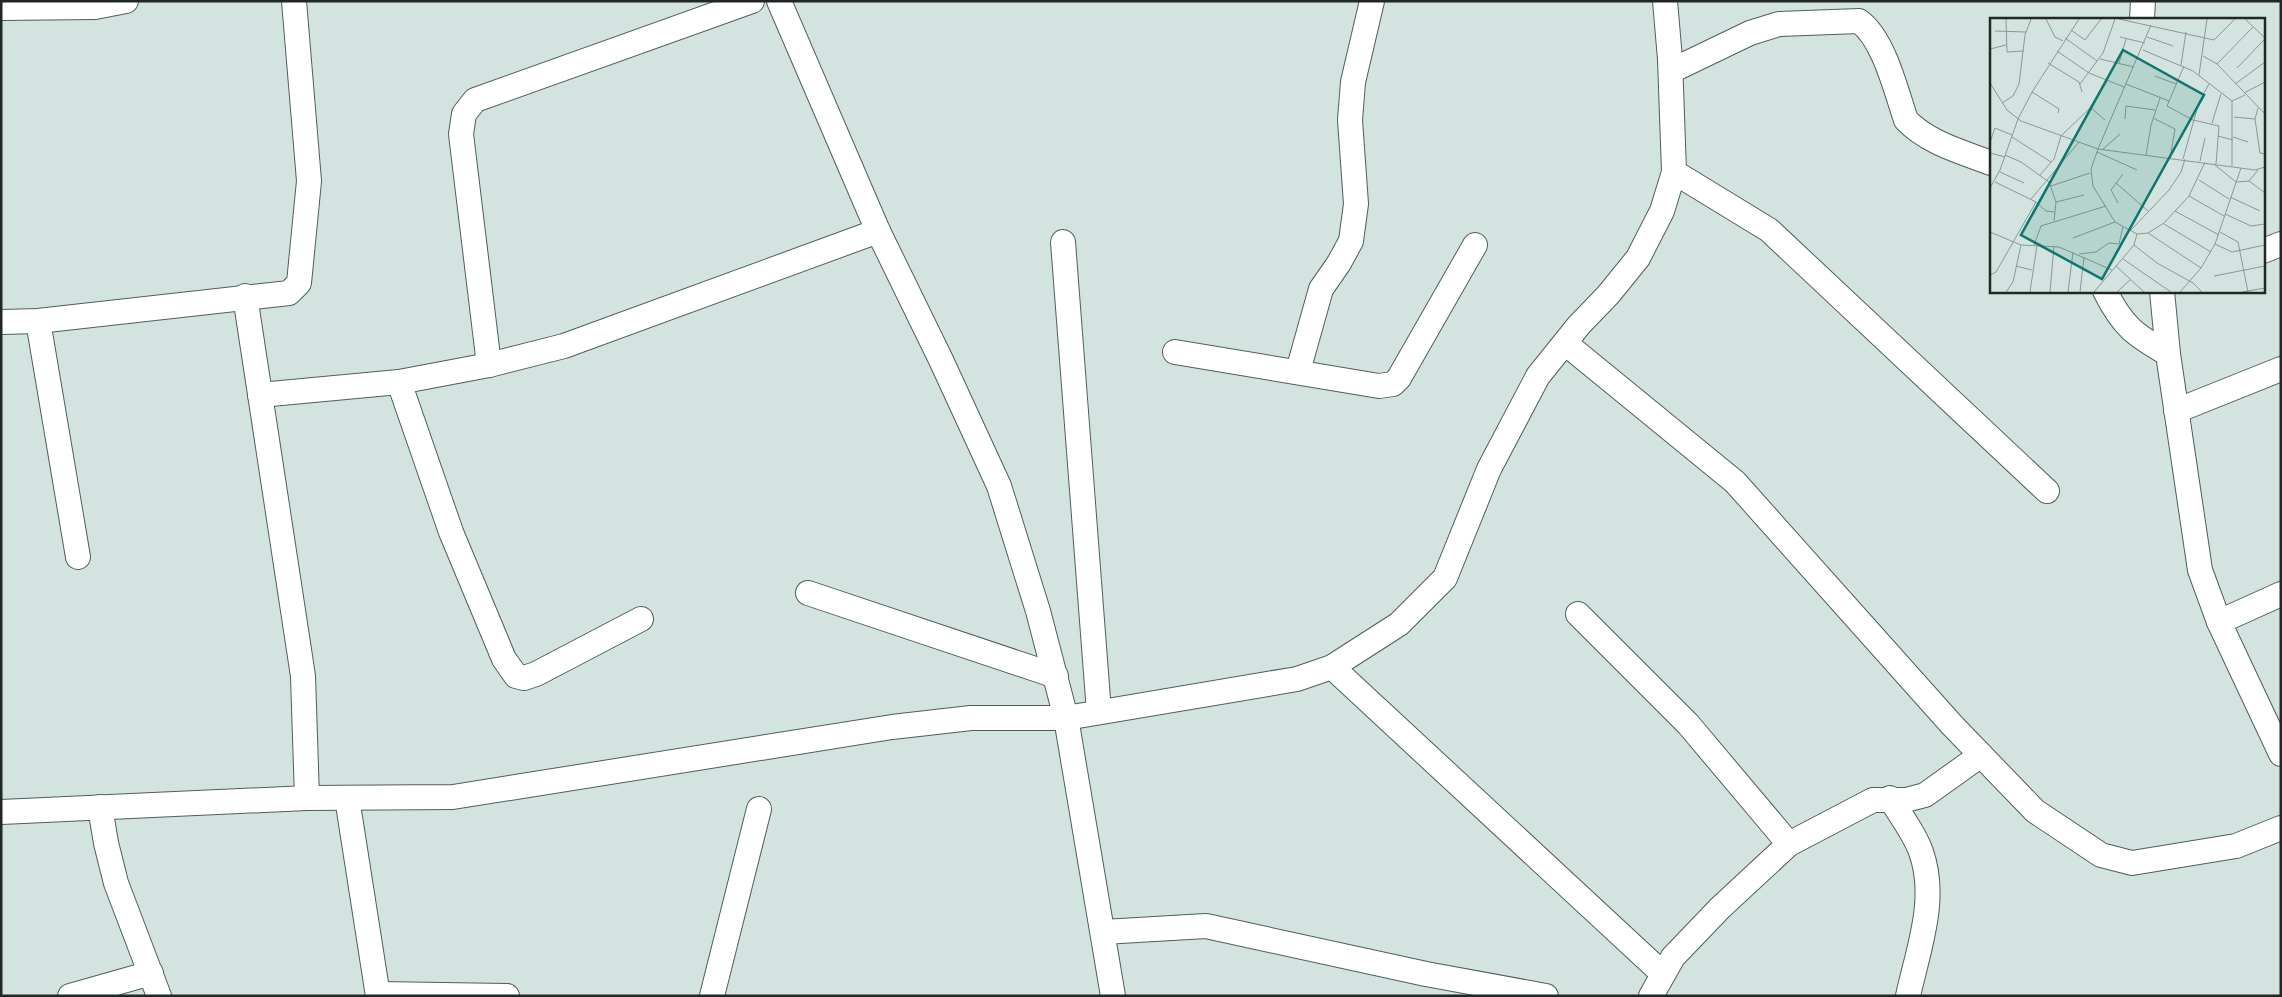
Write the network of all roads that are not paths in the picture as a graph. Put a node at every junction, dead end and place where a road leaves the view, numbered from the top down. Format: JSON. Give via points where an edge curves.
{"nodes":[{"id":1,"x":126,"y":1,"type":"edge"},
{"id":2,"x":294,"y":1,"type":"edge"},
{"id":3,"x":752,"y":1,"type":"edge"},
{"id":4,"x":779,"y":1,"type":"edge"},
{"id":5,"x":1372,"y":1,"type":"edge"},
{"id":6,"x":1665,"y":1,"type":"edge"},
{"id":7,"x":2143,"y":1,"type":"edge"},
{"id":8,"x":1,"y":8,"type":"edge"},
{"id":9,"x":2142,"y":18,"type":"edge"},
{"id":10,"x":1670,"y":71,"type":"junction"},
{"id":11,"x":1990,"y":164,"type":"edge"},
{"id":12,"x":1674,"y":172,"type":"junction"},
{"id":13,"x":878,"y":232,"type":"junction"},
{"id":14,"x":1064,"y":242,"type":"dead end"},
{"id":15,"x":2281,"y":244,"type":"edge"},
{"id":16,"x":1475,"y":245,"type":"dead end"},
{"id":17,"x":2264,"y":251,"type":"edge"},
{"id":18,"x":2106,"y":292,"type":"edge"},
{"id":19,"x":2162,"y":292,"type":"edge"},
{"id":20,"x":245,"y":296,"type":"junction"},
{"id":21,"x":38,"y":321,"type":"junction"},
{"id":22,"x":1,"y":322,"type":"edge"},
{"id":23,"x":1565,"y":343,"type":"junction"},
{"id":24,"x":1175,"y":352,"type":"dead end"},
{"id":25,"x":2168,"y":354,"type":"junction"},
{"id":26,"x":488,"y":365,"type":"junction"},
{"id":27,"x":2281,"y":369,"type":"edge"},
{"id":28,"x":1298,"y":371,"type":"junction"},
{"id":29,"x":399,"y":382,"type":"junction"},
{"id":30,"x":260,"y":395,"type":"junction"},
{"id":31,"x":2176,"y":411,"type":"junction"},
{"id":32,"x":2047,"y":492,"type":"dead end"},
{"id":33,"x":78,"y":557,"type":"dead end"},
{"id":34,"x":808,"y":593,"type":"dead end"},
{"id":35,"x":2281,"y":594,"type":"edge"},
{"id":36,"x":1578,"y":614,"type":"dead end"},
{"id":37,"x":641,"y":618,"type":"dead end"},
{"id":38,"x":2219,"y":622,"type":"junction"},
{"id":39,"x":1332,"y":667,"type":"junction"},
{"id":40,"x":1056,"y":676,"type":"junction"},
{"id":41,"x":1099,"y":712,"type":"junction"},
{"id":42,"x":1066,"y":718,"type":"junction"},
{"id":43,"x":2281,"y":754,"type":"edge"},
{"id":44,"x":1981,"y":755,"type":"junction"},
{"id":45,"x":307,"y":798,"type":"junction"},
{"id":46,"x":347,"y":798,"type":"junction"},
{"id":47,"x":1890,"y":798,"type":"junction"},
{"id":48,"x":100,"y":807,"type":"junction"},
{"id":49,"x":759,"y":809,"type":"dead end"},
{"id":50,"x":1,"y":812,"type":"edge"},
{"id":51,"x":2281,"y":828,"type":"edge"},
{"id":52,"x":1789,"y":844,"type":"junction"},
{"id":53,"x":1103,"y":932,"type":"junction"},
{"id":54,"x":150,"y":973,"type":"junction"},
{"id":55,"x":1663,"y":974,"type":"junction"},
{"id":56,"x":378,"y":995,"type":"edge"},
{"id":57,"x":70,"y":996,"type":"edge"},
{"id":58,"x":159,"y":996,"type":"edge"},
{"id":59,"x":507,"y":996,"type":"edge"},
{"id":60,"x":712,"y":996,"type":"edge"},
{"id":61,"x":1113,"y":996,"type":"edge"},
{"id":62,"x":1546,"y":996,"type":"edge"},
{"id":63,"x":1652,"y":996,"type":"edge"},
{"id":64,"x":1908,"y":996,"type":"edge"}],
"edges":[{"from":1,"to":8,"type":"street","via":[[95,7]]},
{"from":2,"to":20,"type":"street","via":[[309,181],[299,283],[289,293]]},
{"from":3,"to":26,"type":"street","via":[[475,100],[464,114],[461,134]]},
{"from":4,"to":13,"type":"street"},
{"from":5,"to":28,"type":"street","via":[[1353,82],[1350,120],[1356,204],[1351,241],[1321,290]]},
{"from":6,"to":10,"type":"street"},
{"from":7,"to":9,"type":"street"},
{"from":10,"to":11,"type":"street","via":[[1750,33],[1779,24],[1860,21],[1878,40],[1906,120],[1928,138]]},
{"from":10,"to":12,"type":"street"},
{"from":12,"to":23,"type":"street","via":[[1662,211],[1638,258]]},
{"from":12,"to":32,"type":"street","via":[[1769,230]]},
{"from":13,"to":26,"type":"street","via":[[564,346]]},
{"from":13,"to":40,"type":"street","via":[[999,486]]},
{"from":14,"to":41,"type":"street"},
{"from":15,"to":17,"type":"street"},
{"from":16,"to":28,"type":"street","via":[[1393,384],[1379,386]]},
{"from":18,"to":25,"type":"street","via":[[2126,326]]},
{"from":19,"to":25,"type":"street"},
{"from":20,"to":21,"type":"street"},
{"from":20,"to":30,"type":"street"},
{"from":21,"to":22,"type":"street"},
{"from":21,"to":33,"type":"street"},
{"from":23,"to":39,"type":"street","via":[[1538,376],[1488,469],[1445,578],[1399,624]]},
{"from":23,"to":44,"type":"street","via":[[1736,482]]},
{"from":24,"to":28,"type":"street"},
{"from":25,"to":31,"type":"street"},
{"from":26,"to":29,"type":"street"},
{"from":27,"to":31,"type":"street"},
{"from":29,"to":30,"type":"street"},
{"from":29,"to":37,"type":"street","via":[[451,532],[504,660],[516,676],[524,678],[536,674]]},
{"from":30,"to":45,"type":"street","via":[[303,676]]},
{"from":31,"to":38,"type":"street","via":[[2200,570]]},
{"from":34,"to":40,"type":"street"},
{"from":35,"to":38,"type":"street"},
{"from":36,"to":52,"type":"street","via":[[1688,724]]},
{"from":38,"to":43,"type":"street"},
{"from":39,"to":41,"type":"street","via":[[1297,680]]},
{"from":39,"to":55,"type":"street"},
{"from":40,"to":42,"type":"street"},
{"from":41,"to":42,"type":"street"},
{"from":42,"to":46,"type":"street","via":[[971,718],[892,727],[453,798]]},
{"from":42,"to":53,"type":"street"},
{"from":44,"to":47,"type":"street","via":[[1925,795],[1906,800]]},
{"from":44,"to":51,"type":"street","via":[[2035,811],[2101,855],[2132,863],[2236,846]]},
{"from":45,"to":46,"type":"street"},
{"from":45,"to":48,"type":"street"},
{"from":46,"to":56,"type":"street"},
{"from":47,"to":52,"type":"street","via":[[1873,800]]},
{"from":47,"to":64,"type":"street","via":[[1921,851],[1928,882],[1927,913]]},
{"from":48,"to":50,"type":"street"},
{"from":48,"to":54,"type":"street","via":[[116,883]]},
{"from":49,"to":60,"type":"street"},
{"from":52,"to":55,"type":"street","via":[[1720,908],[1673,957]]},
{"from":53,"to":61,"type":"street"},
{"from":53,"to":62,"type":"street","via":[[1206,926],[1426,974]]},
{"from":54,"to":57,"type":"street"},
{"from":54,"to":58,"type":"street"},
{"from":55,"to":63,"type":"street"},
{"from":56,"to":59,"type":"street"}]}
